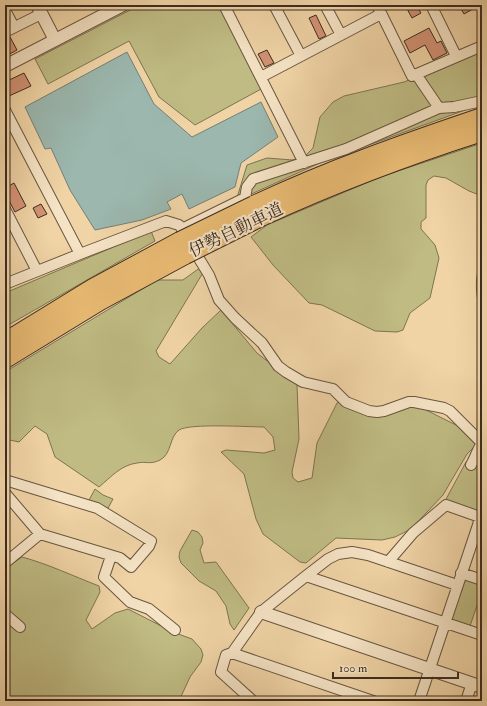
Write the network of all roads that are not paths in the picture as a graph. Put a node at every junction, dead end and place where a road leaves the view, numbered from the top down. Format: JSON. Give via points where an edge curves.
{"nodes":[{"id":1,"x":122,"y":5,"type":"edge"},
{"id":2,"x":224,"y":5,"type":"edge"},
{"id":3,"x":274,"y":5,"type":"edge"},
{"id":4,"x":325,"y":5,"type":"edge"},
{"id":5,"x":431,"y":5,"type":"edge"},
{"id":6,"x":5,"y":10,"type":"edge"},
{"id":7,"x":39,"y":10,"type":"edge"},
{"id":8,"x":379,"y":10,"type":"edge"},
{"id":9,"x":9,"y":30,"type":"edge"},
{"id":10,"x":340,"y":35,"type":"junction"},
{"id":11,"x":55,"y":40,"type":"junction"},
{"id":12,"x":482,"y":46,"type":"edge"},
{"id":13,"x":301,"y":56,"type":"junction"},
{"id":14,"x":456,"y":56,"type":"junction"},
{"id":15,"x":5,"y":66,"type":"edge"},
{"id":16,"x":416,"y":74,"type":"junction"},
{"id":17,"x":261,"y":76,"type":"junction"},
{"id":18,"x":482,"y":101,"type":"edge"},
{"id":19,"x":440,"y":108,"type":"junction"},
{"id":20,"x":5,"y":110,"type":"edge"},
{"id":21,"x":482,"y":117,"type":"edge"},
{"id":22,"x":482,"y":132,"type":"edge"},
{"id":23,"x":304,"y":163,"type":"junction"},
{"id":24,"x":5,"y":209,"type":"edge"},
{"id":25,"x":258,"y":211,"type":"junction"},
{"id":26,"x":182,"y":242,"type":"junction"},
{"id":27,"x":80,"y":254,"type":"junction"},
{"id":28,"x":37,"y":271,"type":"junction"},
{"id":29,"x":5,"y":284,"type":"edge"},
{"id":30,"x":5,"y":342,"type":"edge"},
{"id":31,"x":5,"y":359,"type":"edge"},
{"id":32,"x":482,"y":443,"type":"edge"},
{"id":33,"x":471,"y":465,"type":"dead end"},
{"id":34,"x":5,"y":480,"type":"edge"},
{"id":35,"x":5,"y":493,"type":"edge"},
{"id":36,"x":481,"y":520,"type":"edge"},
{"id":37,"x":40,"y":534,"type":"junction"},
{"id":38,"x":111,"y":556,"type":"junction"},
{"id":39,"x":6,"y":560,"type":"edge"},
{"id":40,"x":388,"y":562,"type":"junction"},
{"id":41,"x":462,"y":573,"type":"junction"},
{"id":42,"x":306,"y":576,"type":"junction"},
{"id":43,"x":482,"y":580,"type":"edge"},
{"id":44,"x":457,"y":585,"type":"junction"},
{"id":45,"x":261,"y":612,"type":"junction"},
{"id":46,"x":5,"y":614,"type":"edge"},
{"id":47,"x":445,"y":622,"type":"junction"},
{"id":48,"x":20,"y":627,"type":"dead end"},
{"id":49,"x":175,"y":630,"type":"dead end"},
{"id":50,"x":482,"y":635,"type":"edge"},
{"id":51,"x":232,"y":653,"type":"junction"},
{"id":52,"x":430,"y":668,"type":"junction"},
{"id":53,"x":477,"y":685,"type":"edge"},
{"id":54,"x":253,"y":701,"type":"edge"},
{"id":55,"x":373,"y":701,"type":"edge"},
{"id":56,"x":419,"y":701,"type":"edge"},
{"id":57,"x":466,"y":701,"type":"edge"}],
"edges":[{"from":1,"to":11,"type":"street"},
{"from":2,"to":17,"type":"street"},
{"from":3,"to":13,"type":"street"},
{"from":4,"to":10,"type":"street"},
{"from":5,"to":14,"type":"street"},
{"from":6,"to":9,"type":"street"},
{"from":7,"to":9,"type":"street"},
{"from":7,"to":11,"type":"street"},
{"from":8,"to":10,"type":"street"},
{"from":8,"to":16,"type":"street","via":[[412,76]]},
{"from":10,"to":13,"type":"street"},
{"from":11,"to":15,"type":"street"},
{"from":12,"to":14,"type":"street"},
{"from":13,"to":17,"type":"street"},
{"from":14,"to":16,"type":"street"},
{"from":16,"to":19,"type":"street"},
{"from":17,"to":23,"type":"street"},
{"from":18,"to":19,"type":"street"},
{"from":19,"to":23,"type":"street","via":[[346,149]]},
{"from":20,"to":27,"type":"street"},
{"from":21,"to":25,"type":"highway","name":"伊勢自動車道","via":[[357,161],[279,193]]},
{"from":22,"to":25,"type":"highway","name":"伊勢自動車道","via":[[370,170],[307,196]]},
{"from":23,"to":26,"type":"street","via":[[253,179],[244,198]]},
{"from":24,"to":28,"type":"street"},
{"from":25,"to":26,"type":"highway","name":"伊勢自動車道","bridge":true},
{"from":26,"to":27,"type":"street","via":[[179,225],[166,221]]},
{"from":26,"to":30,"type":"highway","name":"伊勢自動車道","via":[[93,288]]},
{"from":26,"to":31,"type":"highway","name":"伊勢自動車道","via":[[100,301]]},
{"from":26,"to":32,"type":"street","via":[[209,275],[219,300],[262,343],[278,366],[286,372],[303,382],[333,389],[346,402],[377,412],[409,402],[447,410]]},
{"from":27,"to":28,"type":"street"},
{"from":28,"to":29,"type":"street"},
{"from":32,"to":33,"type":"street"},
{"from":34,"to":38,"type":"street","via":[[97,508],[151,540],[132,567],[120,558]]},
{"from":35,"to":37,"type":"street"},
{"from":36,"to":40,"type":"street","via":[[446,505],[413,533]]},
{"from":36,"to":41,"type":"street"},
{"from":37,"to":38,"type":"street"},
{"from":37,"to":39,"type":"street"},
{"from":38,"to":49,"type":"street","via":[[104,577],[130,602],[149,609]]},
{"from":40,"to":42,"type":"street","via":[[346,552],[328,559]]},
{"from":40,"to":44,"type":"street"},
{"from":41,"to":43,"type":"street"},
{"from":41,"to":44,"type":"street"},
{"from":42,"to":45,"type":"street"},
{"from":42,"to":47,"type":"street"},
{"from":44,"to":47,"type":"street"},
{"from":45,"to":51,"type":"street"},
{"from":45,"to":52,"type":"street"},
{"from":46,"to":48,"type":"street"},
{"from":47,"to":50,"type":"street"},
{"from":47,"to":52,"type":"street"},
{"from":51,"to":54,"type":"street","via":[[226,654],[221,672]]},
{"from":51,"to":55,"type":"street"},
{"from":52,"to":53,"type":"street"},
{"from":52,"to":56,"type":"street"},
{"from":53,"to":57,"type":"street"}]}
